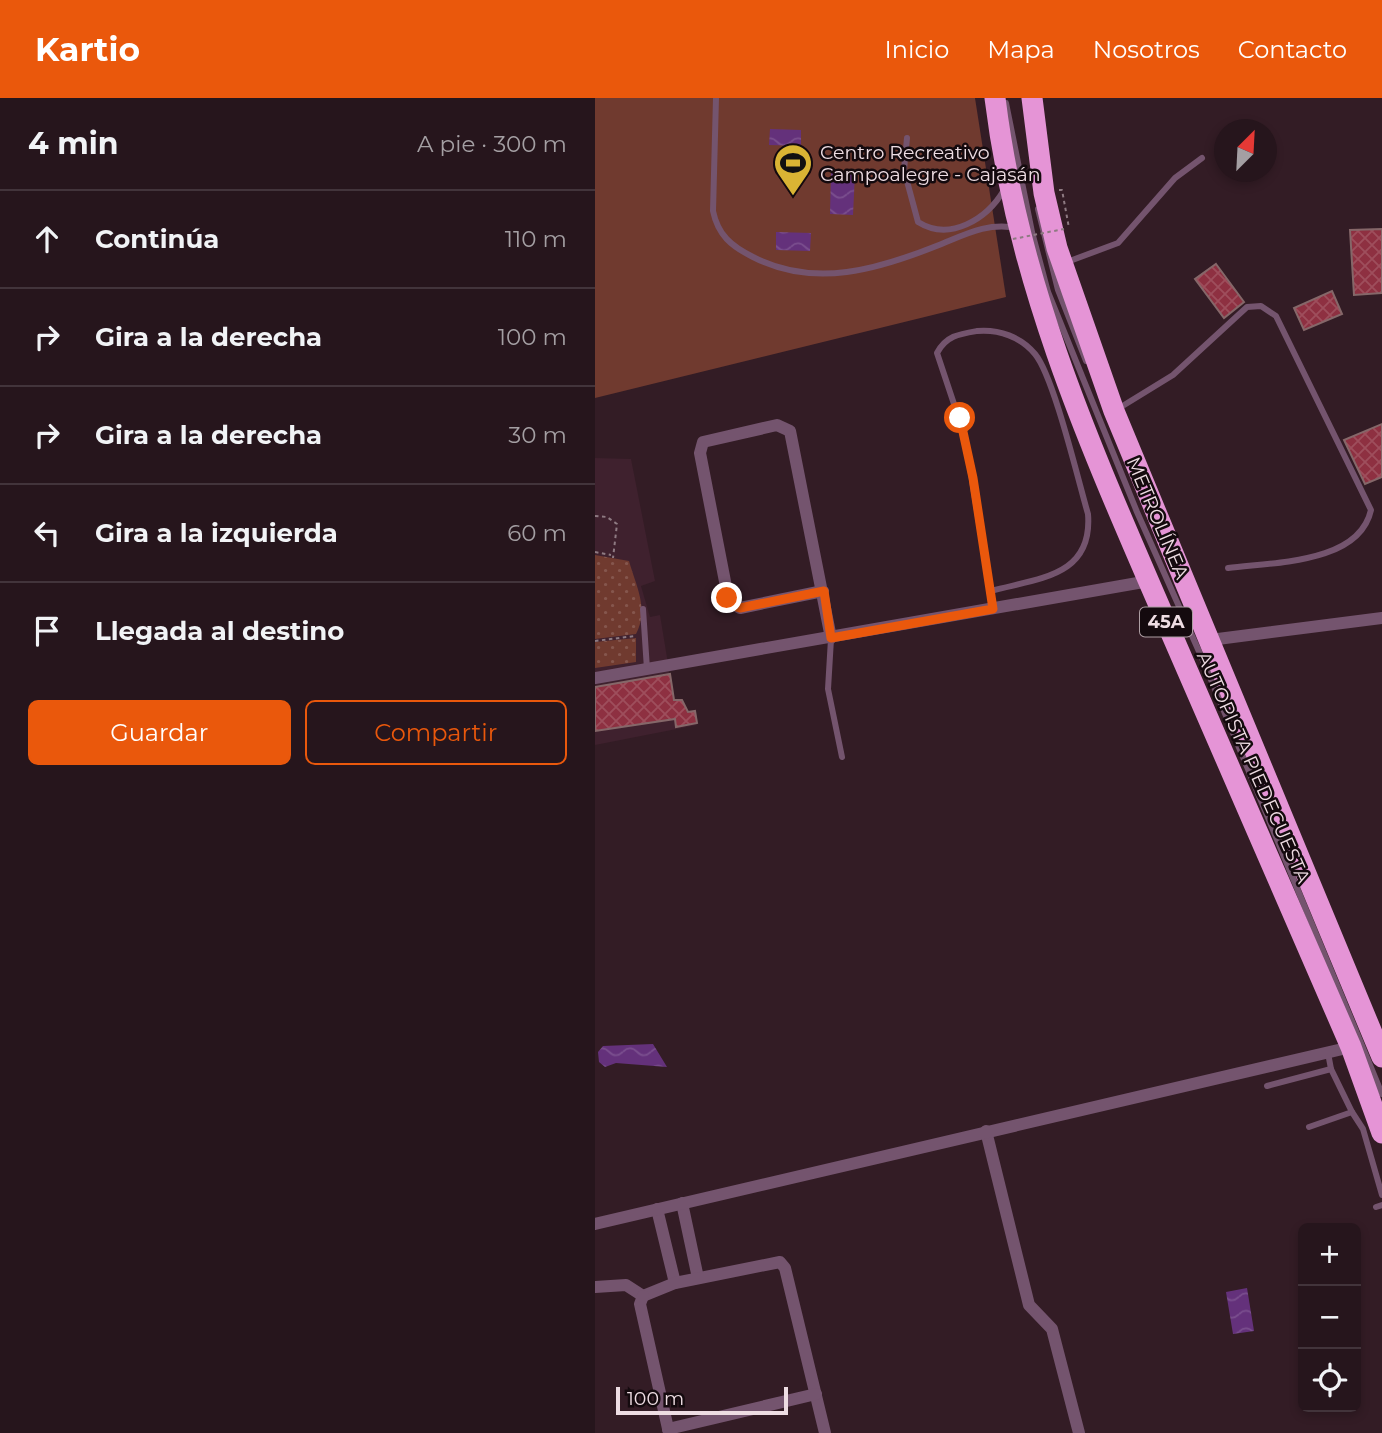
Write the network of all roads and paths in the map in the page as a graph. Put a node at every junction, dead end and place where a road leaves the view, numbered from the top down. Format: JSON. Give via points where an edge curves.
{"nodes":[{"id":1,"x":716,"y":98,"type":"edge"},
{"id":2,"x":995,"y":98,"type":"edge"},
{"id":3,"x":1005,"y":98,"type":"edge"},
{"id":4,"x":1032,"y":98,"type":"edge"},
{"id":5,"x":907,"y":138,"type":"dead end"},
{"id":6,"x":1029,"y":149,"type":"dead end"},
{"id":7,"x":1202,"y":158,"type":"dead end"},
{"id":8,"x":1008,"y":182,"type":"junction"},
{"id":9,"x":1064,"y":229,"type":"dead end"},
{"id":10,"x":1016,"y":234,"type":"junction"},
{"id":11,"x":1062,"y":263,"type":"junction"},
{"id":12,"x":1114,"y":411,"type":"junction"},
{"id":13,"x":595,"y":516,"type":"edge"},
{"id":14,"x":595,"y":552,"type":"edge"},
{"id":15,"x":1228,"y":568,"type":"dead end"},
{"id":16,"x":1149,"y":581,"type":"junction"},
{"id":17,"x":824,"y":591,"type":"junction"},
{"id":18,"x":991,"y":592,"type":"junction"},
{"id":19,"x":643,"y":609,"type":"dead end"},
{"id":20,"x":993,"y":609,"type":"junction"},
{"id":21,"x":1382,"y":618,"type":"edge"},
{"id":22,"x":646,"y":632,"type":"junction"},
{"id":23,"x":831,"y":638,"type":"junction"},
{"id":24,"x":595,"y":640,"type":"edge"},
{"id":25,"x":1210,"y":640,"type":"junction"},
{"id":26,"x":647,"y":669,"type":"junction"},
{"id":27,"x":595,"y":678,"type":"edge"},
{"id":28,"x":842,"y":758,"type":"dead end"},
{"id":29,"x":1352,"y":1047,"type":"junction"},
{"id":30,"x":1328,"y":1051,"type":"junction"},
{"id":31,"x":1382,"y":1057,"type":"edge"},
{"id":32,"x":1331,"y":1069,"type":"junction"},
{"id":33,"x":1267,"y":1086,"type":"dead end"},
{"id":34,"x":1382,"y":1086,"type":"edge"},
{"id":35,"x":1382,"y":1094,"type":"edge"},
{"id":36,"x":1352,"y":1112,"type":"junction"},
{"id":37,"x":1309,"y":1127,"type":"dead end"},
{"id":38,"x":986,"y":1131,"type":"junction"},
{"id":39,"x":1382,"y":1133,"type":"edge"},
{"id":40,"x":1382,"y":1195,"type":"edge"},
{"id":41,"x":682,"y":1203,"type":"junction"},
{"id":42,"x":657,"y":1209,"type":"junction"},
{"id":43,"x":595,"y":1224,"type":"edge"},
{"id":44,"x":698,"y":1278,"type":"junction"},
{"id":45,"x":675,"y":1283,"type":"junction"},
{"id":46,"x":595,"y":1287,"type":"edge"},
{"id":47,"x":643,"y":1296,"type":"junction"},
{"id":48,"x":816,"y":1394,"type":"junction"},
{"id":49,"x":668,"y":1431,"type":"edge"},
{"id":50,"x":825,"y":1433,"type":"edge"},
{"id":51,"x":1079,"y":1433,"type":"edge"}],
"edges":[{"from":1,"to":10,"type":"lane","via":[[716,225],[739,250],[764,263],[790,271],[855,272],[889,265],[987,227]]},
{"from":2,"to":8,"type":"highway","name":"AUTOPISTA PIEDECUESTA","number":"45A"},
{"from":3,"to":35,"type":"lane","name":"METROLÍNEA","via":[[1048,292]]},
{"from":4,"to":11,"type":"highway","name":"AUTOPISTA PIEDECUESTA","number":"45A","via":[[1044,193]]},
{"from":5,"to":8,"type":"lane","via":[[904,170],[918,222],[928,228],[946,230],[985,216]]},
{"from":6,"to":34,"type":"lane","name":"METROLÍNEA","via":[[1040,227],[1058,290]]},
{"from":7,"to":11,"type":"lane","via":[[1175,178],[1118,243]]},
{"from":8,"to":10,"type":"highway","name":"AUTOPISTA PIEDECUESTA","number":"45A"},
{"from":9,"to":10,"type":"path","bridge":true},
{"from":10,"to":16,"type":"highway","name":"AUTOPISTA PIEDECUESTA","number":"45A","via":[[1082,429]]},
{"from":11,"to":12,"type":"highway","name":"AUTOPISTA PIEDECUESTA","number":"45A"},
{"from":12,"to":15,"type":"lane","via":[[1173,375],[1247,307],[1261,306],[1276,316],[1371,510],[1365,527],[1344,547],[1325,554]]},
{"from":12,"to":25,"type":"highway","name":"AUTOPISTA PIEDECUESTA","number":"45A"},
{"from":13,"to":14,"type":"path","via":[[617,524],[613,557]]},
{"from":16,"to":20,"type":"street"},
{"from":16,"to":29,"type":"highway","name":"AUTOPISTA PIEDECUESTA","number":"45A"},
{"from":17,"to":17,"type":"street","via":[[790,431],[777,425],[703,442],[700,453],[729,602],[740,608]]},
{"from":17,"to":23,"type":"street"},
{"from":18,"to":18,"type":"lane","via":[[1063,571],[1083,550],[1089,529],[1039,360],[1016,339],[991,330],[958,334],[946,340],[937,353],[963,428]]},
{"from":18,"to":20,"type":"lane"},
{"from":19,"to":22,"type":"lane"},
{"from":20,"to":23,"type":"street"},
{"from":21,"to":25,"type":"street"},
{"from":22,"to":24,"type":"path"},
{"from":22,"to":26,"type":"lane"},
{"from":23,"to":26,"type":"street"},
{"from":23,"to":28,"type":"lane","via":[[828,689]]},
{"from":25,"to":31,"type":"highway","name":"AUTOPISTA PIEDECUESTA","number":"45A"},
{"from":26,"to":27,"type":"street"},
{"from":29,"to":30,"type":"street"},
{"from":29,"to":39,"type":"highway","name":"AUTOPISTA PIEDECUESTA","number":"45A"},
{"from":30,"to":32,"type":"lane"},
{"from":30,"to":38,"type":"street"},
{"from":32,"to":33,"type":"lane"},
{"from":32,"to":36,"type":"lane"},
{"from":36,"to":37,"type":"lane"},
{"from":36,"to":40,"type":"lane","via":[[1363,1129]]},
{"from":38,"to":41,"type":"street"},
{"from":38,"to":51,"type":"street","via":[[1029,1305],[1052,1329]]},
{"from":41,"to":42,"type":"street"},
{"from":41,"to":44,"type":"street"},
{"from":42,"to":43,"type":"street"},
{"from":42,"to":45,"type":"street"},
{"from":44,"to":45,"type":"street"},
{"from":44,"to":48,"type":"street","via":[[776,1261],[783,1264]]},
{"from":45,"to":47,"type":"street"},
{"from":46,"to":47,"type":"street","via":[[626,1285]]},
{"from":47,"to":49,"type":"street","via":[[640,1304]]},
{"from":48,"to":49,"type":"street"},
{"from":48,"to":50,"type":"street"}]}
